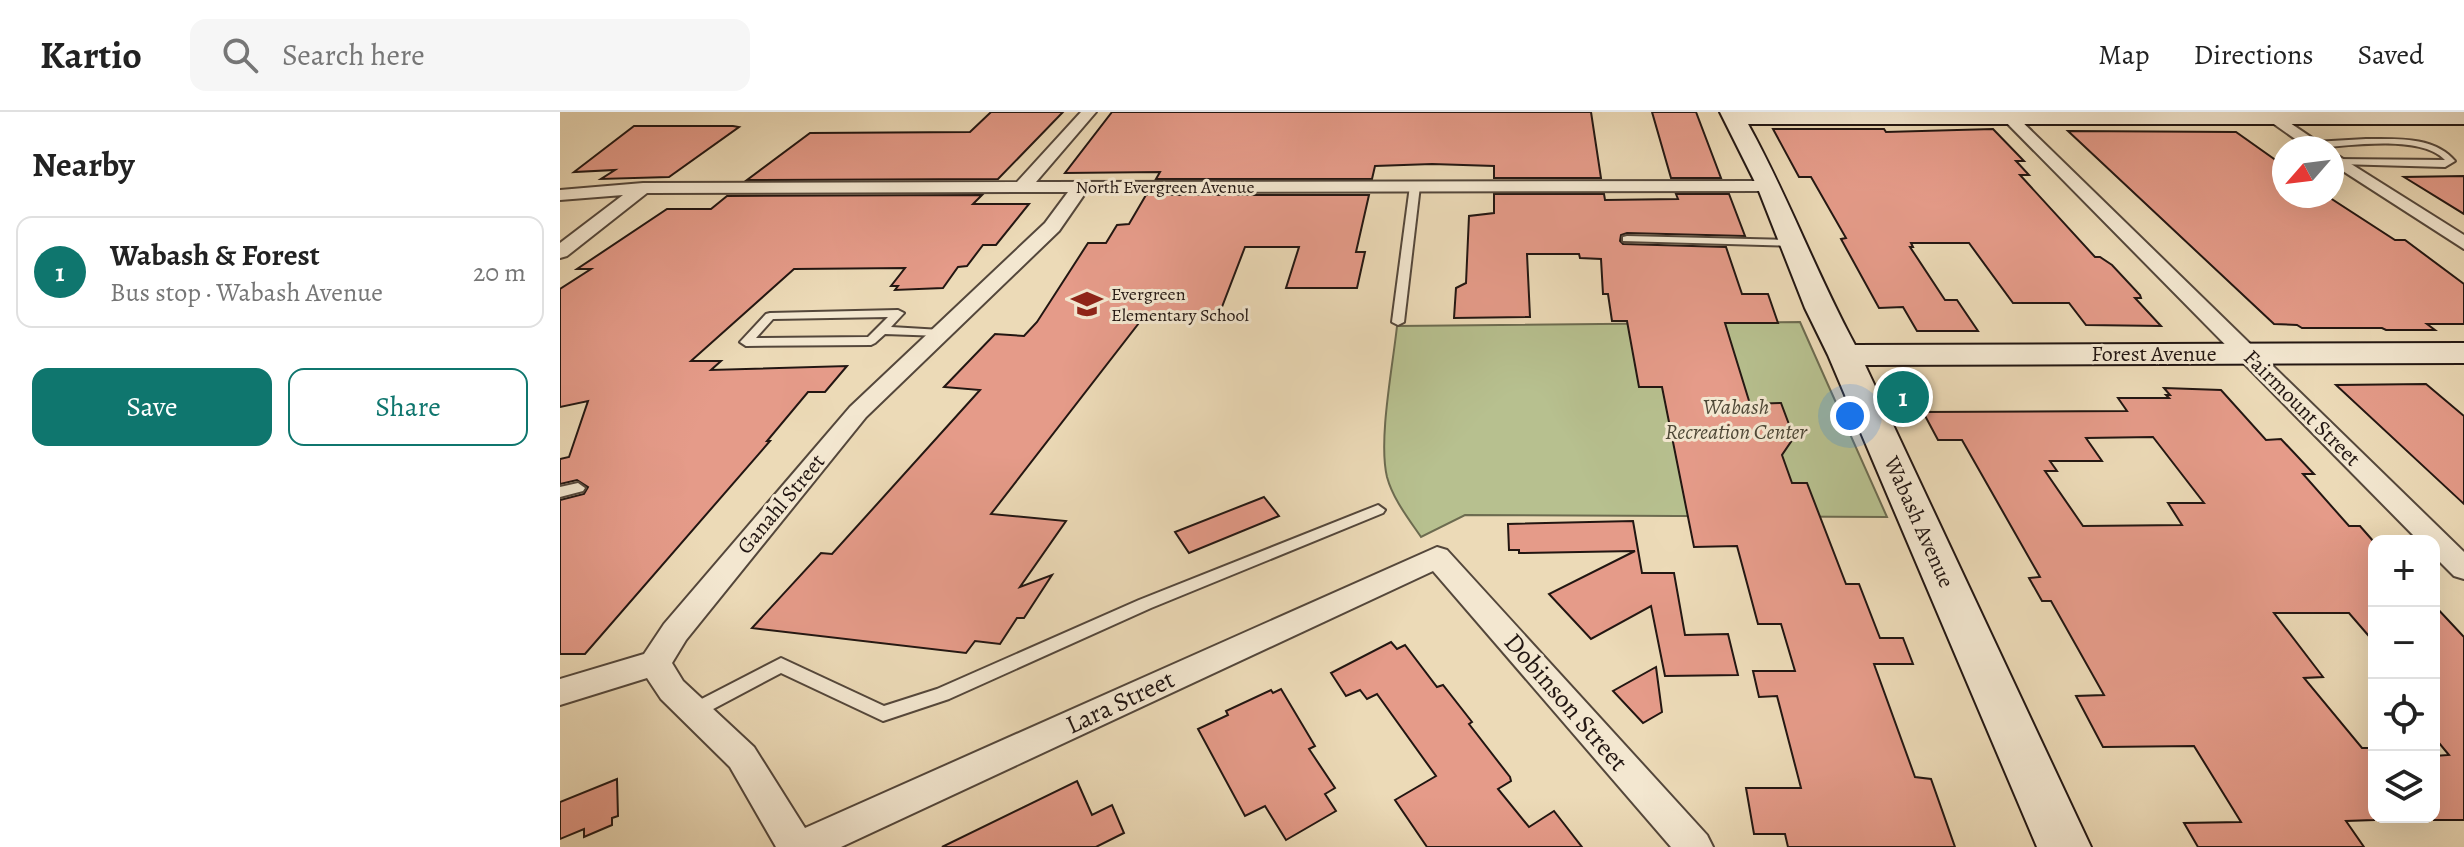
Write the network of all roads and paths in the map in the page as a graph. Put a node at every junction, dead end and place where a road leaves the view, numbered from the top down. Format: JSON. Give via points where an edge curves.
{"nodes":[{"id":1,"x":1089,"y":112,"type":"edge"},
{"id":2,"x":2005,"y":114,"type":"edge"},
{"id":3,"x":2266,"y":114,"type":"edge"},
{"id":4,"x":2348,"y":114,"type":"edge"},
{"id":5,"x":2384,"y":114,"type":"edge"},
{"id":6,"x":1732,"y":115,"type":"edge"},
{"id":7,"x":2464,"y":117,"type":"edge"},
{"id":8,"x":2300,"y":136,"type":"edge"},
{"id":9,"x":2337,"y":154,"type":"edge"},
{"id":10,"x":2344,"y":159,"type":"edge"},
{"id":11,"x":1415,"y":186,"type":"junction"},
{"id":12,"x":1770,"y":186,"type":"junction"},
{"id":13,"x":1022,"y":187,"type":"junction"},
{"id":14,"x":1081,"y":187,"type":"junction"},
{"id":15,"x":643,"y":188,"type":"junction"},
{"id":16,"x":560,"y":195,"type":"edge"},
{"id":17,"x":1627,"y":239,"type":"dead end"},
{"id":18,"x":1793,"y":243,"type":"junction"},
{"id":19,"x":2464,"y":243,"type":"edge"},
{"id":20,"x":560,"y":252,"type":"edge"},
{"id":21,"x":1398,"y":322,"type":"dead end"},
{"id":22,"x":882,"y":330,"type":"junction"},
{"id":23,"x":941,"y":333,"type":"junction"},
{"id":24,"x":2464,"y":353,"type":"edge"},
{"id":25,"x":2248,"y":354,"type":"junction"},
{"id":26,"x":1844,"y":355,"type":"junction"},
{"id":27,"x":578,"y":488,"type":"dead end"},
{"id":28,"x":560,"y":492,"type":"edge"},
{"id":29,"x":1378,"y":510,"type":"dead end"},
{"id":30,"x":1437,"y":557,"type":"joint"},
{"id":31,"x":2464,"y":569,"type":"edge"},
{"id":32,"x":655,"y":663,"type":"junction"},
{"id":33,"x":560,"y":692,"type":"edge"},
{"id":34,"x":694,"y":711,"type":"junction"},
{"id":35,"x":799,"y":847,"type":"edge"},
{"id":36,"x":1694,"y":847,"type":"edge"},
{"id":37,"x":2064,"y":847,"type":"edge"}],
"edges":[{"from":1,"to":13,"type":"street"},
{"from":2,"to":3,"type":"street"},
{"from":2,"to":6,"type":"street"},
{"from":2,"to":25,"type":"street","name":"Fairmount Street"},
{"from":3,"to":4,"type":"street"},
{"from":3,"to":8,"type":"street"},
{"from":4,"to":5,"type":"street"},
{"from":5,"to":7,"type":"street"},
{"from":6,"to":12,"type":"street","name":"Wabash Avenue"},
{"from":9,"to":9,"type":"lane","via":[[2390,164],[2451,161],[2449,155],[2424,145]]},
{"from":10,"to":19,"type":"street"},
{"from":11,"to":12,"type":"street","name":"North Evergreen Avenue"},
{"from":11,"to":14,"type":"street","name":"North Evergreen Avenue"},
{"from":11,"to":21,"type":"lane"},
{"from":12,"to":18,"type":"street","name":"Wabash Avenue"},
{"from":13,"to":14,"type":"street","name":"North Evergreen Avenue"},
{"from":13,"to":15,"type":"street","name":"North Evergreen Avenue"},
{"from":14,"to":23,"type":"street","name":"Ganahl Street","via":[[1052,227]]},
{"from":15,"to":16,"type":"street","name":"North Evergreen Avenue"},
{"from":15,"to":20,"type":"street"},
{"from":17,"to":18,"type":"lane"},
{"from":18,"to":26,"type":"street","name":"Wabash Avenue"},
{"from":22,"to":22,"type":"lane","via":[[898,313],[770,316],[746,342],[871,341]]},
{"from":22,"to":23,"type":"lane"},
{"from":23,"to":32,"type":"street","name":"Ganahl Street","via":[[858,412]]},
{"from":24,"to":25,"type":"street","name":"Forest Avenue"},
{"from":25,"to":26,"type":"street","name":"Forest Avenue"},
{"from":25,"to":31,"type":"street","name":"Fairmount Street"},
{"from":26,"to":37,"type":"street","name":"Wabash Avenue"},
{"from":27,"to":28,"type":"lane"},
{"from":29,"to":34,"type":"lane","via":[[1145,604],[943,694],[883,714],[781,665]]},
{"from":30,"to":35,"type":"street","name":"Lara Street"},
{"from":30,"to":36,"type":"street","name":"Dobinson Street"},
{"from":32,"to":33,"type":"street"},
{"from":32,"to":34,"type":"street"},
{"from":34,"to":35,"type":"street","via":[[742,757]]}]}
